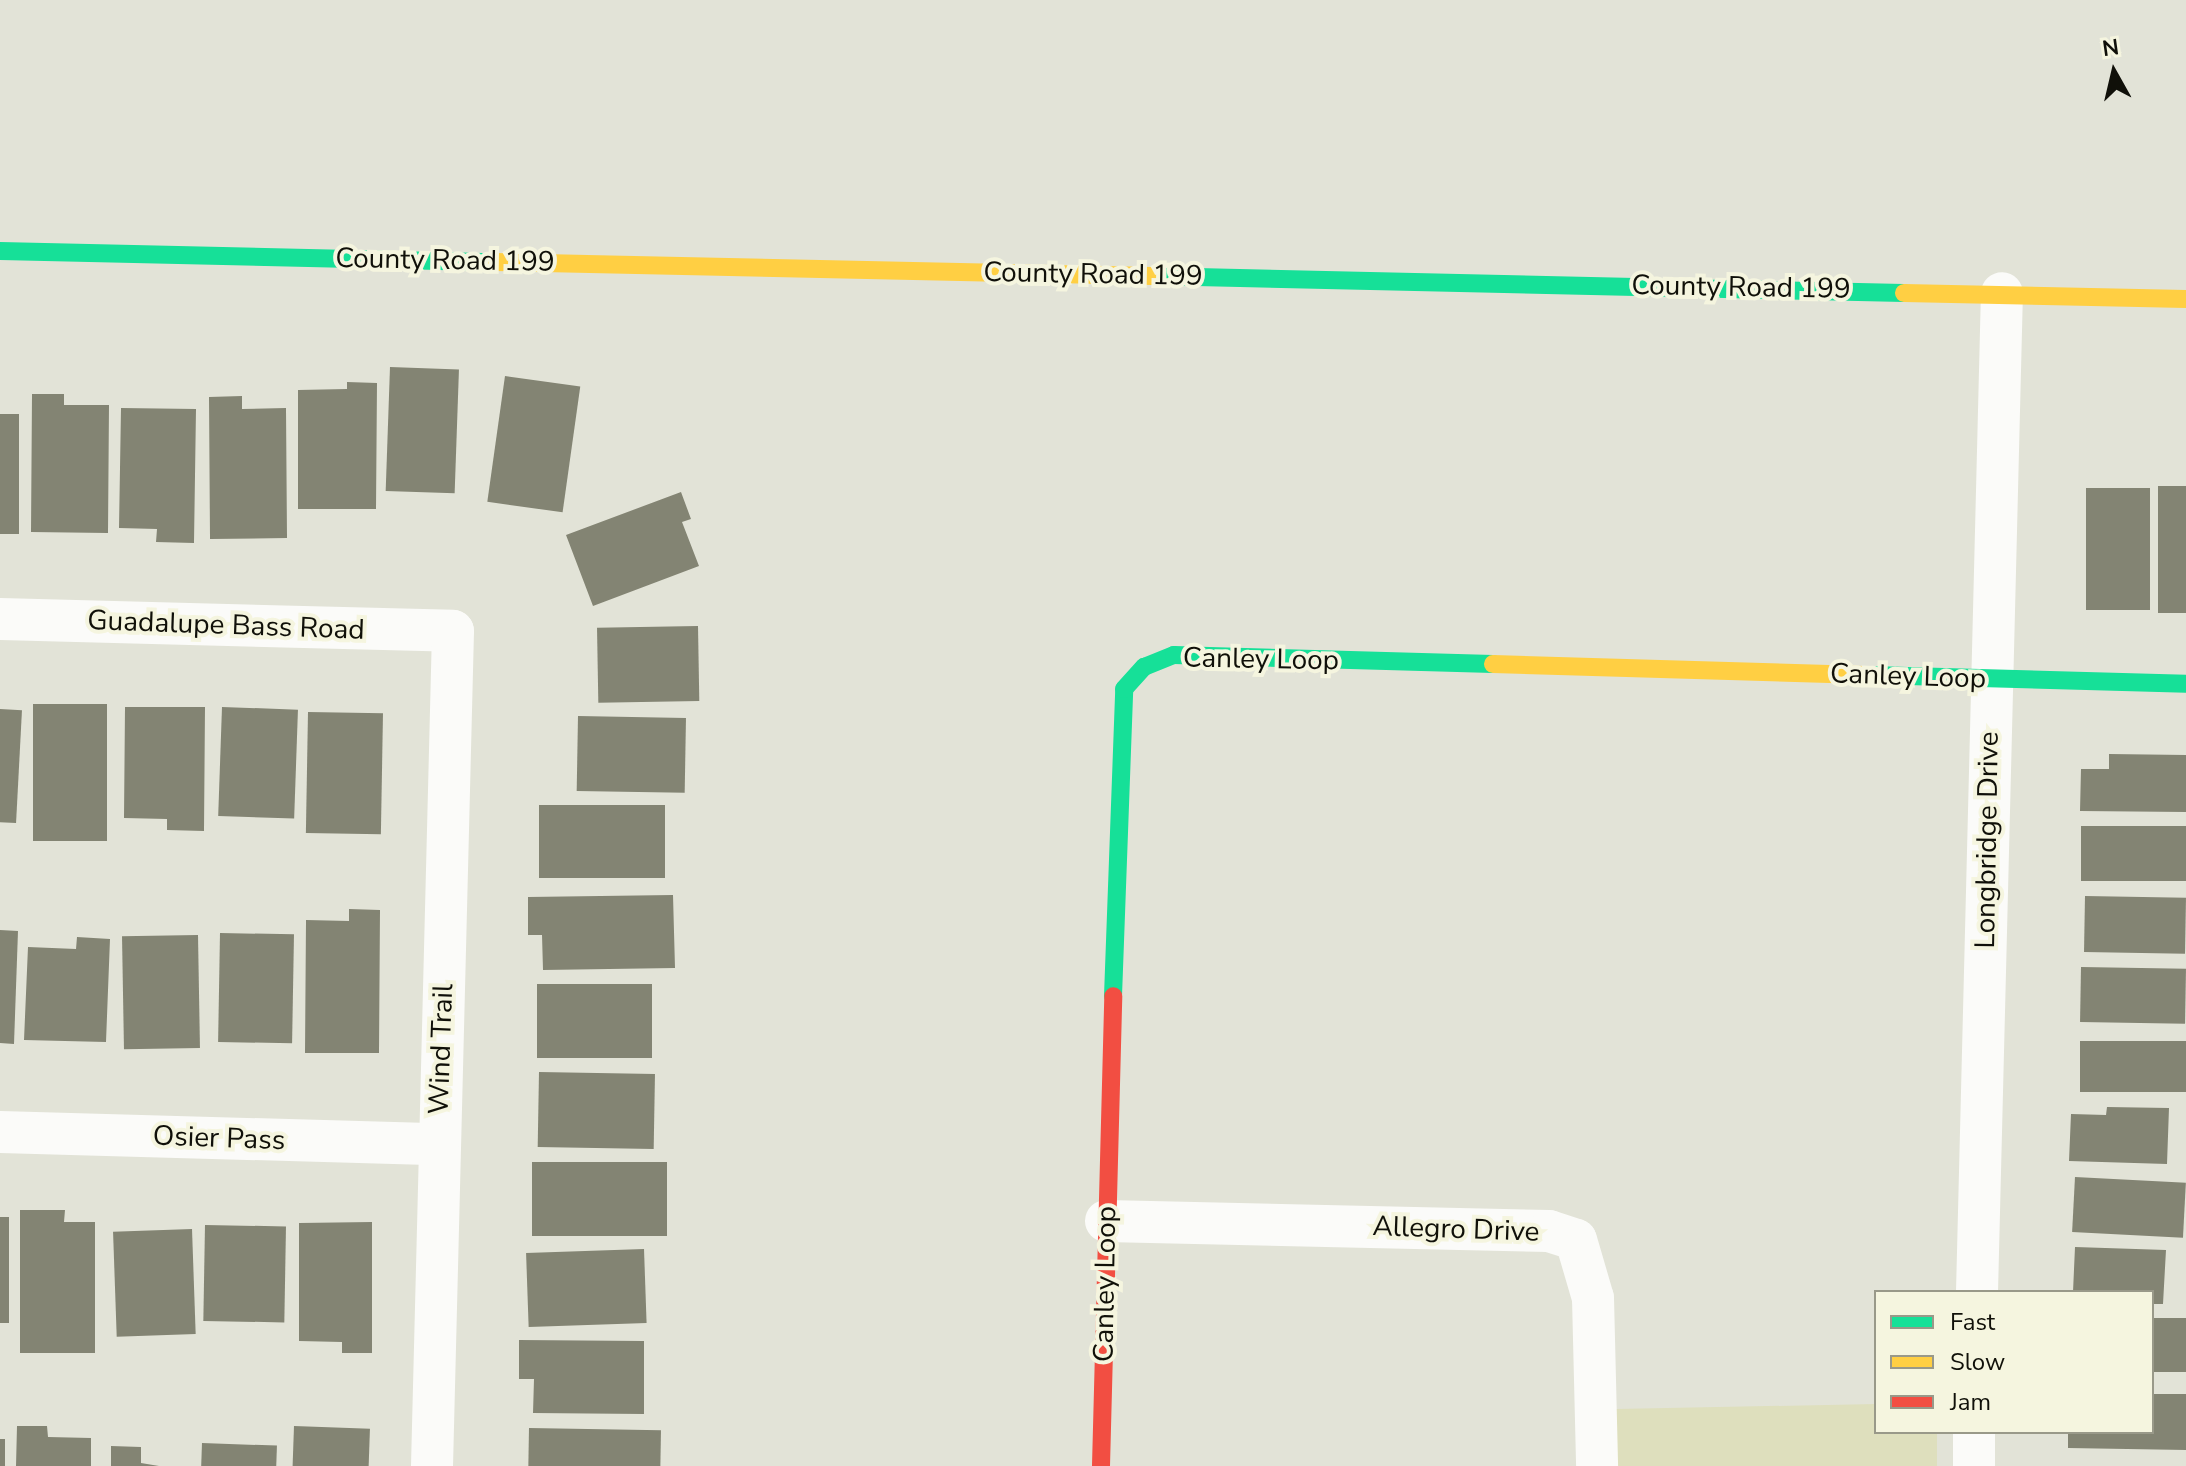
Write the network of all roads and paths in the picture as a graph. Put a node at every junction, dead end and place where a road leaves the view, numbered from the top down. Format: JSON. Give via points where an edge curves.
{"nodes":[{"id":1,"x":0,"y":251,"type":"edge"},
{"id":2,"x":2002,"y":293,"type":"junction"},
{"id":3,"x":2186,"y":299,"type":"edge"},
{"id":4,"x":0,"y":619,"type":"edge"},
{"id":5,"x":453,"y":631,"type":"joint"},
{"id":6,"x":1990,"y":679,"type":"junction"},
{"id":7,"x":2186,"y":684,"type":"edge"},
{"id":8,"x":0,"y":1132,"type":"edge"},
{"id":9,"x":438,"y":1144,"type":"junction"},
{"id":10,"x":1106,"y":1221,"type":"junction"},
{"id":11,"x":1977,"y":1290,"type":"edge"},
{"id":12,"x":1974,"y":1434,"type":"edge"},
{"id":13,"x":432,"y":1466,"type":"edge"},
{"id":14,"x":1101,"y":1466,"type":"edge"},
{"id":15,"x":1597,"y":1466,"type":"edge"},
{"id":16,"x":1974,"y":1466,"type":"edge"}],
"edges":[{"from":1,"to":2,"type":"street","name":"County Road 199"},
{"from":2,"to":3,"type":"street","name":"County Road 199"},
{"from":2,"to":6,"type":"street","name":"Longbridge Drive"},
{"from":4,"to":5,"type":"street","name":"Guadalupe Bass Road"},
{"from":5,"to":9,"type":"street","name":"Wind Trail"},
{"from":6,"to":7,"type":"street","name":"Canley Loop"},
{"from":6,"to":10,"type":"street","name":"Canley Loop","via":[[1174,655],[1144,667],[1124,689],[1120,735]]},
{"from":6,"to":11,"type":"street","name":"Longbridge Drive"},
{"from":8,"to":9,"type":"street","name":"Osier Pass"},
{"from":9,"to":13,"type":"street","name":"Wind Trail"},
{"from":10,"to":14,"type":"street","name":"Canley Loop"},
{"from":10,"to":15,"type":"street","name":"Allegro Drive","via":[[1549,1231],[1576,1240],[1593,1298]]},
{"from":12,"to":16,"type":"street"}]}
